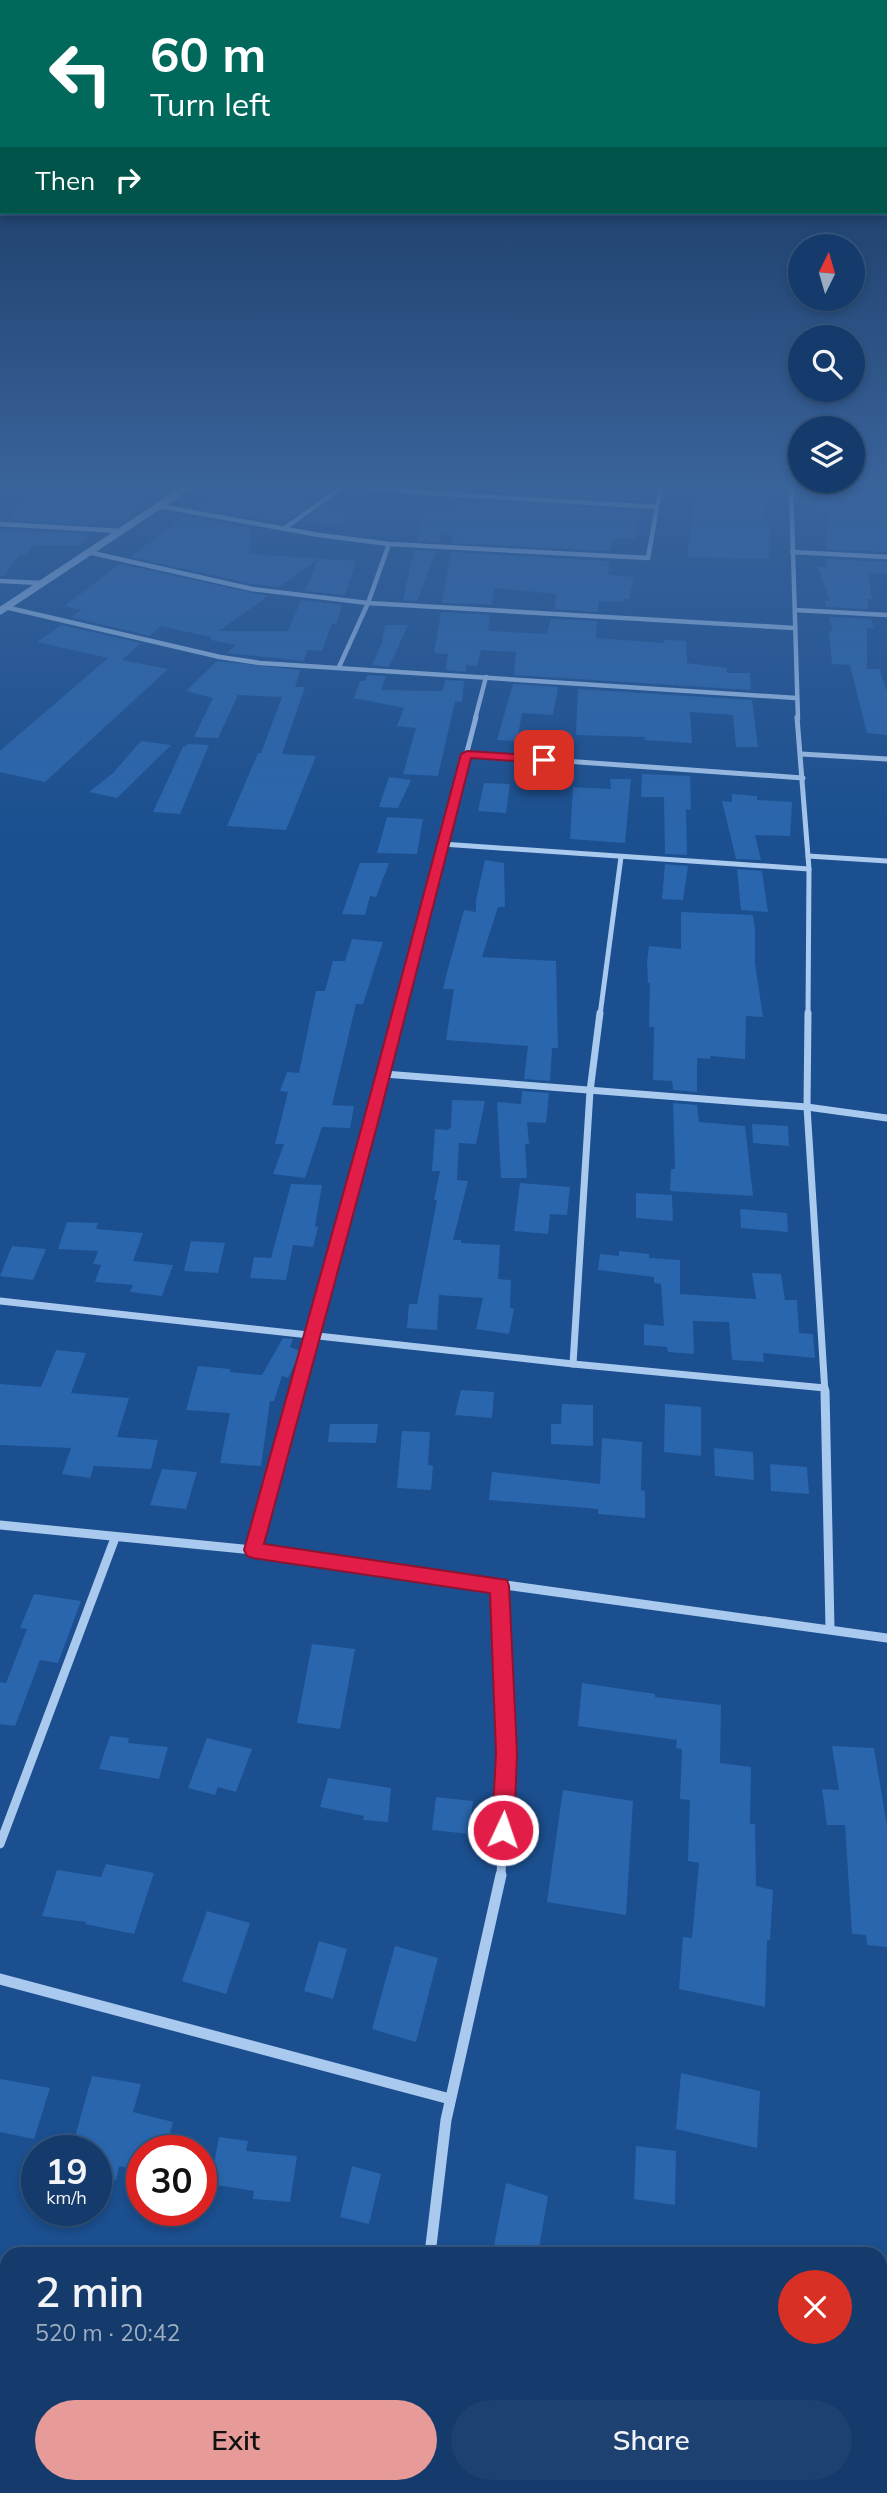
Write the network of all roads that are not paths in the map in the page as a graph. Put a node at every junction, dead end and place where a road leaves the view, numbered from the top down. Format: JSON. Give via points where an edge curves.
{"nodes":[{"id":1,"x":363,"y":602,"type":"edge"},
{"id":2,"x":795,"y":602,"type":"edge"},
{"id":3,"x":368,"y":603,"type":"junction"},
{"id":4,"x":3,"y":609,"type":"edge"},
{"id":5,"x":795,"y":610,"type":"junction"},
{"id":6,"x":887,"y":615,"type":"edge"},
{"id":7,"x":794,"y":628,"type":"junction"},
{"id":8,"x":339,"y":667,"type":"junction"},
{"id":9,"x":486,"y":677,"type":"junction"},
{"id":10,"x":796,"y":698,"type":"junction"},
{"id":11,"x":467,"y":754,"type":"junction"},
{"id":12,"x":801,"y":754,"type":"junction"},
{"id":13,"x":887,"y":759,"type":"edge"},
{"id":14,"x":803,"y":778,"type":"junction"},
{"id":15,"x":442,"y":844,"type":"junction"},
{"id":16,"x":621,"y":856,"type":"junction"},
{"id":17,"x":808,"y":856,"type":"junction"},
{"id":18,"x":887,"y":861,"type":"edge"},
{"id":19,"x":809,"y":869,"type":"junction"},
{"id":20,"x":384,"y":1074,"type":"junction"},
{"id":21,"x":590,"y":1091,"type":"junction"},
{"id":22,"x":807,"y":1107,"type":"junction"},
{"id":23,"x":887,"y":1118,"type":"edge"},
{"id":24,"x":0,"y":1301,"type":"edge"},
{"id":25,"x":313,"y":1336,"type":"junction"},
{"id":26,"x":573,"y":1364,"type":"junction"},
{"id":27,"x":825,"y":1388,"type":"junction"},
{"id":28,"x":0,"y":1525,"type":"edge"},
{"id":29,"x":115,"y":1538,"type":"junction"},
{"id":30,"x":253,"y":1550,"type":"junction"},
{"id":31,"x":500,"y":1586,"type":"junction"},
{"id":32,"x":830,"y":1628,"type":"junction"},
{"id":33,"x":887,"y":1638,"type":"edge"},
{"id":34,"x":0,"y":1844,"type":"edge"},
{"id":35,"x":0,"y":1979,"type":"edge"},
{"id":36,"x":450,"y":2099,"type":"junction"},
{"id":37,"x":431,"y":2247,"type":"edge"}],
"edges":[{"from":1,"to":3,"type":"street"},
{"from":2,"to":5,"type":"street"},
{"from":3,"to":7,"type":"street"},
{"from":3,"to":8,"type":"street"},
{"from":4,"to":8,"type":"street","via":[[220,657]]},
{"from":5,"to":6,"type":"street"},
{"from":5,"to":7,"type":"street"},
{"from":7,"to":10,"type":"street"},
{"from":8,"to":9,"type":"street"},
{"from":9,"to":10,"type":"street"},
{"from":9,"to":11,"type":"street"},
{"from":10,"to":12,"type":"street"},
{"from":11,"to":14,"type":"street"},
{"from":11,"to":15,"type":"street"},
{"from":12,"to":13,"type":"street"},
{"from":12,"to":14,"type":"street"},
{"from":14,"to":17,"type":"street"},
{"from":15,"to":16,"type":"street"},
{"from":15,"to":20,"type":"street"},
{"from":16,"to":19,"type":"street"},
{"from":16,"to":21,"type":"street"},
{"from":17,"to":18,"type":"street"},
{"from":17,"to":19,"type":"street"},
{"from":19,"to":22,"type":"street"},
{"from":20,"to":21,"type":"street"},
{"from":20,"to":25,"type":"street"},
{"from":21,"to":22,"type":"street"},
{"from":21,"to":26,"type":"street"},
{"from":22,"to":23,"type":"street"},
{"from":22,"to":27,"type":"street"},
{"from":24,"to":25,"type":"street"},
{"from":25,"to":26,"type":"street"},
{"from":25,"to":30,"type":"street"},
{"from":26,"to":27,"type":"street"},
{"from":27,"to":32,"type":"street"},
{"from":28,"to":29,"type":"street"},
{"from":29,"to":30,"type":"street"},
{"from":29,"to":34,"type":"street"},
{"from":30,"to":31,"type":"street"},
{"from":31,"to":32,"type":"street"},
{"from":31,"to":36,"type":"street","via":[[506,1753],[501,1882]]},
{"from":32,"to":33,"type":"street"},
{"from":35,"to":36,"type":"street"},
{"from":36,"to":37,"type":"street"}]}
